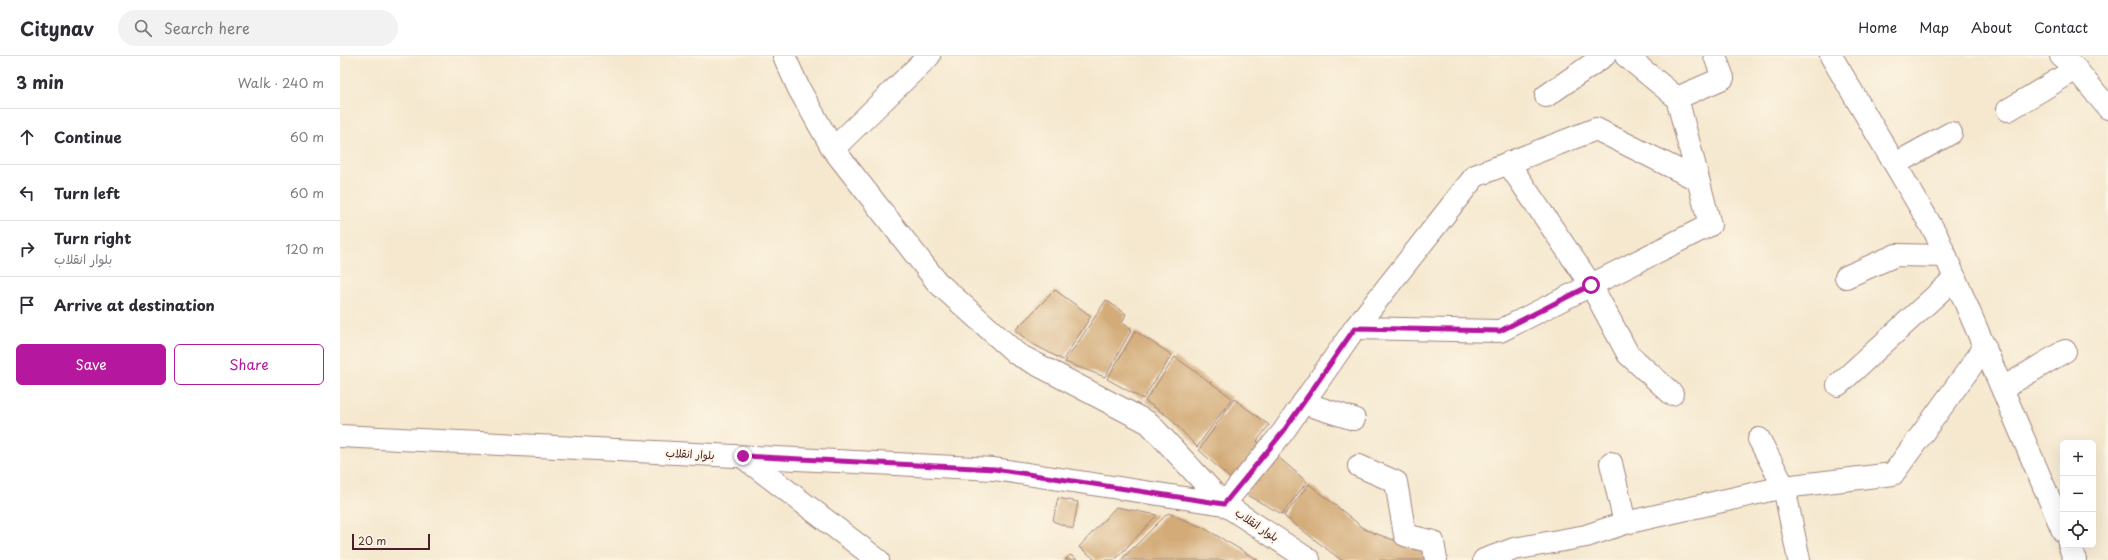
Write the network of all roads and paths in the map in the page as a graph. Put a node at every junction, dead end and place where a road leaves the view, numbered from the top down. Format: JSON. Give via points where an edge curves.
{"nodes":[{"id":1,"x":784,"y":56,"type":"edge"},
{"id":2,"x":929,"y":56,"type":"edge"},
{"id":3,"x":1604,"y":56,"type":"edge"},
{"id":4,"x":1626,"y":56,"type":"edge"},
{"id":5,"x":1715,"y":56,"type":"edge"},
{"id":6,"x":1831,"y":56,"type":"edge"},
{"id":7,"x":2068,"y":63,"type":"edge"},
{"id":8,"x":1546,"y":96,"type":"dead end"},
{"id":9,"x":1677,"y":98,"type":"junction"},
{"id":10,"x":2108,"y":108,"type":"edge"},
{"id":11,"x":2008,"y":110,"type":"dead end"},
{"id":12,"x":1951,"y":133,"type":"dead end"},
{"id":13,"x":833,"y":149,"type":"junction"},
{"id":14,"x":1508,"y":163,"type":"junction"},
{"id":15,"x":1895,"y":164,"type":"junction"},
{"id":16,"x":1698,"y":180,"type":"junction"},
{"id":17,"x":1946,"y":256,"type":"junction"},
{"id":18,"x":1846,"y":277,"type":"dead end"},
{"id":19,"x":1955,"y":278,"type":"junction"},
{"id":20,"x":1591,"y":285,"type":"junction"},
{"id":21,"x":1355,"y":328,"type":"junction"},
{"id":22,"x":1985,"y":347,"type":"junction"},
{"id":23,"x":2065,"y":351,"type":"dead end"},
{"id":24,"x":1838,"y":385,"type":"dead end"},
{"id":25,"x":2003,"y":388,"type":"junction"},
{"id":26,"x":1672,"y":394,"type":"dead end"},
{"id":27,"x":1303,"y":403,"type":"junction"},
{"id":28,"x":1354,"y":419,"type":"dead end"},
{"id":29,"x":340,"y":436,"type":"edge"},
{"id":30,"x":1759,"y":439,"type":"dead end"},
{"id":31,"x":743,"y":456,"type":"junction"},
{"id":32,"x":1611,"y":463,"type":"dead end"},
{"id":33,"x":1359,"y":466,"type":"dead end"},
{"id":34,"x":1784,"y":487,"type":"junction"},
{"id":35,"x":1224,"y":504,"type":"junction"},
{"id":36,"x":1625,"y":523,"type":"junction"},
{"id":37,"x":2060,"y":524,"type":"edge"},
{"id":38,"x":2070,"y":548,"type":"edge"},
{"id":39,"x":878,"y":560,"type":"edge"},
{"id":40,"x":1309,"y":560,"type":"edge"},
{"id":41,"x":1436,"y":560,"type":"edge"},
{"id":42,"x":1484,"y":560,"type":"edge"},
{"id":43,"x":1799,"y":560,"type":"edge"},
{"id":44,"x":2075,"y":560,"type":"edge"}],
"edges":[{"from":1,"to":13,"type":"street","via":[[799,89]]},
{"from":2,"to":13,"type":"street"},
{"from":3,"to":8,"type":"street"},
{"from":4,"to":9,"type":"street"},
{"from":5,"to":9,"type":"street","via":[[1723,78]]},
{"from":6,"to":15,"type":"street"},
{"from":7,"to":10,"type":"street"},
{"from":7,"to":11,"type":"street"},
{"from":9,"to":16,"type":"street"},
{"from":12,"to":15,"type":"street"},
{"from":13,"to":35,"type":"street","via":[[937,282],[1017,354],[1148,423]]},
{"from":14,"to":16,"type":"street","via":[[1596,128]]},
{"from":14,"to":20,"type":"street"},
{"from":14,"to":21,"type":"street","via":[[1475,176]]},
{"from":15,"to":17,"type":"street"},
{"from":16,"to":20,"type":"street","via":[[1710,225]]},
{"from":17,"to":18,"type":"street","via":[[1896,255]]},
{"from":17,"to":19,"type":"street"},
{"from":19,"to":22,"type":"street"},
{"from":19,"to":24,"type":"street"},
{"from":20,"to":21,"type":"street","via":[[1500,331]]},
{"from":20,"to":26,"type":"street","via":[[1628,354]]},
{"from":21,"to":27,"type":"street"},
{"from":22,"to":25,"type":"street"},
{"from":22,"to":34,"type":"street","via":[[1893,474]]},
{"from":23,"to":25,"type":"street"},
{"from":25,"to":37,"type":"street"},
{"from":27,"to":28,"type":"street"},
{"from":27,"to":35,"type":"street","via":[[1283,432]]},
{"from":29,"to":31,"type":"street","name":"بلوار انقلاب"},
{"from":30,"to":34,"type":"street"},
{"from":31,"to":35,"type":"street","name":"بلوار انقلاب","via":[[994,469]]},
{"from":31,"to":39,"type":"street"},
{"from":32,"to":36,"type":"street"},
{"from":33,"to":41,"type":"street","via":[[1396,482],[1405,535],[1433,542]]},
{"from":34,"to":36,"type":"street"},
{"from":34,"to":43,"type":"street"},
{"from":35,"to":40,"type":"street","name":"بلوار انقلاب"},
{"from":36,"to":42,"type":"street","via":[[1586,536],[1514,550]]},
{"from":38,"to":44,"type":"street"}]}
